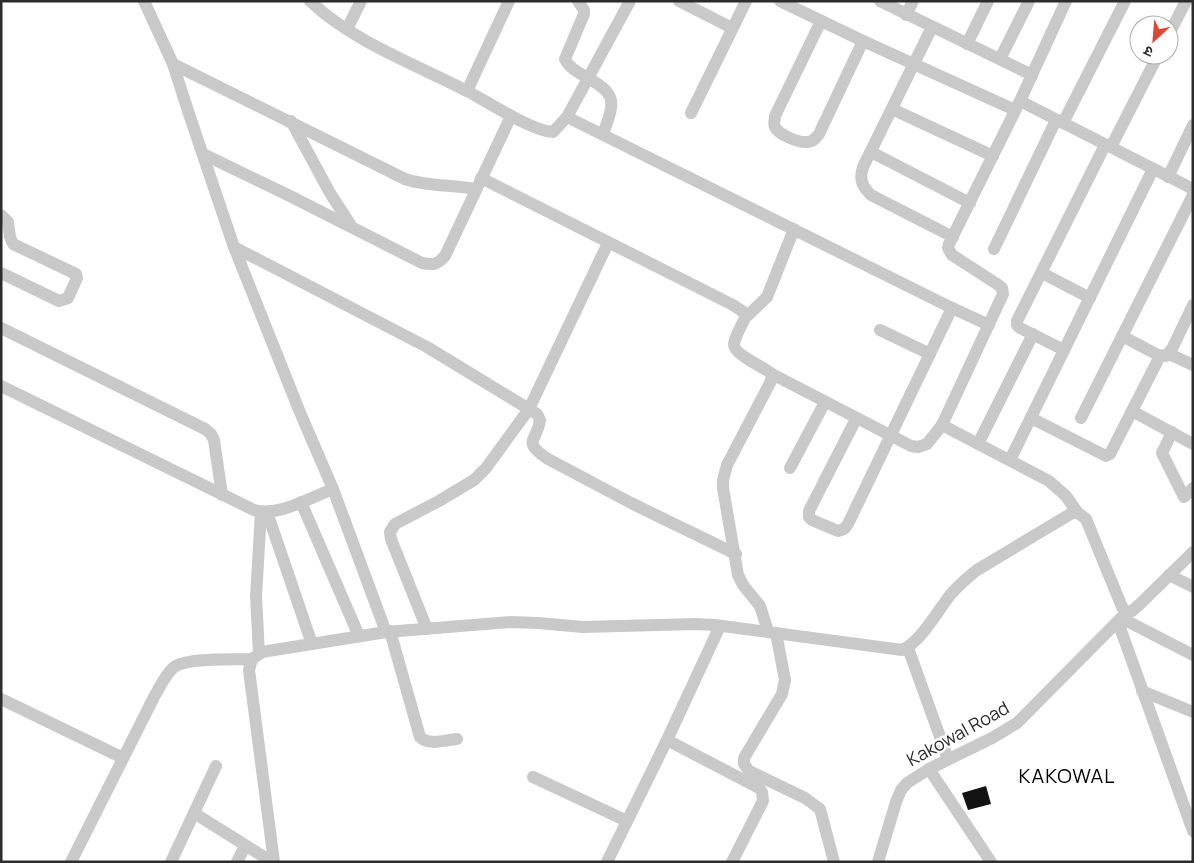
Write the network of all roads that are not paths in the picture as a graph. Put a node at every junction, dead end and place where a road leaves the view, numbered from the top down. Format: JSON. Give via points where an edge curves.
{"nodes":[{"id":1,"x":144,"y":1,"type":"edge"},
{"id":2,"x":310,"y":1,"type":"edge"},
{"id":3,"x":361,"y":1,"type":"edge"},
{"id":4,"x":509,"y":1,"type":"edge"},
{"id":5,"x":578,"y":1,"type":"edge"},
{"id":6,"x":630,"y":1,"type":"edge"},
{"id":7,"x":680,"y":1,"type":"edge"},
{"id":8,"x":746,"y":1,"type":"edge"},
{"id":9,"x":780,"y":1,"type":"edge"},
{"id":10,"x":880,"y":1,"type":"edge"},
{"id":11,"x":913,"y":1,"type":"edge"},
{"id":12,"x":988,"y":1,"type":"edge"},
{"id":13,"x":1028,"y":1,"type":"edge"},
{"id":14,"x":1066,"y":1,"type":"edge"},
{"id":15,"x":1125,"y":1,"type":"edge"},
{"id":16,"x":1186,"y":1,"type":"edge"},
{"id":17,"x":906,"y":14,"type":"junction"},
{"id":18,"x":1179,"y":15,"type":"edge"},
{"id":19,"x":821,"y":21,"type":"junction"},
{"id":20,"x":932,"y":27,"type":"junction"},
{"id":21,"x":732,"y":28,"type":"junction"},
{"id":22,"x":347,"y":29,"type":"junction"},
{"id":23,"x":864,"y":41,"type":"junction"},
{"id":24,"x":967,"y":44,"type":"junction"},
{"id":25,"x":1000,"y":59,"type":"junction"},
{"id":26,"x":173,"y":64,"type":"junction"},
{"id":27,"x":914,"y":64,"type":"junction"},
{"id":28,"x":1153,"y":65,"type":"edge"},
{"id":29,"x":1032,"y":75,"type":"junction"},
{"id":30,"x":589,"y":79,"type":"junction"},
{"id":31,"x":467,"y":91,"type":"junction"},
{"id":32,"x":1018,"y":106,"type":"junction"},
{"id":33,"x":892,"y":109,"type":"junction"},
{"id":34,"x":691,"y":113,"type":"dead end"},
{"id":35,"x":511,"y":116,"type":"junction"},
{"id":36,"x":568,"y":117,"type":"junction"},
{"id":37,"x":291,"y":121,"type":"junction"},
{"id":38,"x":1060,"y":121,"type":"junction"},
{"id":39,"x":1193,"y":125,"type":"edge"},
{"id":40,"x":603,"y":134,"type":"junction"},
{"id":41,"x":1108,"y":146,"type":"junction"},
{"id":42,"x":871,"y":152,"type":"junction"},
{"id":43,"x":203,"y":154,"type":"junction"},
{"id":44,"x":993,"y":156,"type":"junction"},
{"id":45,"x":1153,"y":169,"type":"junction"},
{"id":46,"x":1168,"y":177,"type":"junction"},
{"id":47,"x":478,"y":184,"type":"junction"},
{"id":48,"x":1193,"y":189,"type":"edge"},
{"id":49,"x":1193,"y":195,"type":"edge"},
{"id":50,"x":970,"y":203,"type":"junction"},
{"id":51,"x":1,"y":215,"type":"edge"},
{"id":52,"x":8,"y":227,"type":"junction"},
{"id":53,"x":352,"y":227,"type":"junction"},
{"id":54,"x":794,"y":229,"type":"junction"},
{"id":55,"x":952,"y":237,"type":"junction"},
{"id":56,"x":1,"y":241,"type":"edge"},
{"id":57,"x":608,"y":243,"type":"junction"},
{"id":58,"x":234,"y":247,"type":"junction"},
{"id":59,"x":994,"y":249,"type":"dead end"},
{"id":60,"x":1,"y":273,"type":"edge"},
{"id":61,"x":1042,"y":273,"type":"junction"},
{"id":62,"x":1090,"y":298,"type":"junction"},
{"id":63,"x":952,"y":308,"type":"junction"},
{"id":64,"x":1191,"y":311,"type":"edge"},
{"id":65,"x":746,"y":318,"type":"junction"},
{"id":66,"x":989,"y":325,"type":"junction"},
{"id":67,"x":1,"y":328,"type":"edge"},
{"id":68,"x":880,"y":330,"type":"dead end"},
{"id":69,"x":1033,"y":334,"type":"junction"},
{"id":70,"x":1122,"y":336,"type":"junction"},
{"id":71,"x":1064,"y":350,"type":"junction"},
{"id":72,"x":930,"y":354,"type":"junction"},
{"id":73,"x":1164,"y":355,"type":"junction"},
{"id":74,"x":1193,"y":365,"type":"edge"},
{"id":75,"x":772,"y":374,"type":"junction"},
{"id":76,"x":1,"y":386,"type":"edge"},
{"id":77,"x":824,"y":402,"type":"junction"},
{"id":78,"x":530,"y":409,"type":"junction"},
{"id":79,"x":1132,"y":411,"type":"junction"},
{"id":80,"x":1031,"y":418,"type":"junction"},
{"id":81,"x":1081,"y":418,"type":"dead end"},
{"id":82,"x":856,"y":419,"type":"junction"},
{"id":83,"x":942,"y":425,"type":"junction"},
{"id":84,"x":1172,"y":432,"type":"junction"},
{"id":85,"x":891,"y":437,"type":"junction"},
{"id":86,"x":978,"y":444,"type":"junction"},
{"id":87,"x":1193,"y":444,"type":"edge"},
{"id":88,"x":1010,"y":460,"type":"junction"},
{"id":89,"x":790,"y":468,"type":"dead end"},
{"id":90,"x":1193,"y":488,"type":"edge"},
{"id":91,"x":333,"y":489,"type":"junction"},
{"id":92,"x":222,"y":495,"type":"junction"},
{"id":93,"x":301,"y":502,"type":"junction"},
{"id":94,"x":264,"y":512,"type":"junction"},
{"id":95,"x":1077,"y":512,"type":"junction"},
{"id":96,"x":1193,"y":552,"type":"edge"},
{"id":97,"x":736,"y":554,"type":"junction"},
{"id":98,"x":1169,"y":575,"type":"junction"},
{"id":99,"x":1193,"y":587,"type":"edge"},
{"id":100,"x":1122,"y":617,"type":"junction"},
{"id":101,"x":720,"y":626,"type":"junction"},
{"id":102,"x":427,"y":629,"type":"junction"},
{"id":103,"x":388,"y":632,"type":"junction"},
{"id":104,"x":772,"y":632,"type":"junction"},
{"id":105,"x":359,"y":636,"type":"junction"},
{"id":106,"x":312,"y":644,"type":"junction"},
{"id":107,"x":908,"y":648,"type":"junction"},
{"id":108,"x":1193,"y":654,"type":"edge"},
{"id":109,"x":256,"y":656,"type":"junction"},
{"id":110,"x":1142,"y":691,"type":"junction"},
{"id":111,"x":3,"y":702,"type":"edge"},
{"id":112,"x":1193,"y":712,"type":"edge"},
{"id":113,"x":457,"y":739,"type":"dead end"},
{"id":114,"x":667,"y":740,"type":"junction"},
{"id":115,"x":123,"y":758,"type":"junction"},
{"id":116,"x":948,"y":759,"type":"junction"},
{"id":117,"x":216,"y":766,"type":"dead end"},
{"id":118,"x":929,"y":768,"type":"junction"},
{"id":119,"x":533,"y":777,"type":"dead end"},
{"id":120,"x":194,"y":813,"type":"junction"},
{"id":121,"x":627,"y":821,"type":"junction"},
{"id":122,"x":1193,"y":831,"type":"edge"},
{"id":123,"x":245,"y":846,"type":"junction"},
{"id":124,"x":71,"y":862,"type":"edge"},
{"id":125,"x":170,"y":862,"type":"edge"},
{"id":126,"x":237,"y":862,"type":"edge"},
{"id":127,"x":273,"y":862,"type":"edge"},
{"id":128,"x":607,"y":862,"type":"edge"},
{"id":129,"x":732,"y":862,"type":"edge"},
{"id":130,"x":834,"y":862,"type":"edge"},
{"id":131,"x":878,"y":862,"type":"edge"},
{"id":132,"x":991,"y":862,"type":"edge"}],
"edges":[{"from":1,"to":26,"type":"street"},
{"from":2,"to":22,"type":"street"},
{"from":3,"to":22,"type":"street"},
{"from":4,"to":31,"type":"street"},
{"from":5,"to":30,"type":"street","via":[[584,14],[565,59]]},
{"from":6,"to":30,"type":"street"},
{"from":7,"to":21,"type":"street"},
{"from":8,"to":21,"type":"street"},
{"from":9,"to":19,"type":"street"},
{"from":10,"to":17,"type":"street"},
{"from":11,"to":17,"type":"street"},
{"from":12,"to":24,"type":"street"},
{"from":13,"to":25,"type":"street"},
{"from":14,"to":29,"type":"street"},
{"from":15,"to":38,"type":"street"},
{"from":16,"to":18,"type":"street"},
{"from":17,"to":20,"type":"street"},
{"from":19,"to":23,"type":"street"},
{"from":19,"to":23,"type":"street","via":[[775,116],[774,123],[781,133],[801,142],[815,140]]},
{"from":20,"to":24,"type":"street"},
{"from":20,"to":27,"type":"street"},
{"from":21,"to":34,"type":"street"},
{"from":22,"to":31,"type":"street"},
{"from":23,"to":27,"type":"street"},
{"from":24,"to":25,"type":"street"},
{"from":25,"to":29,"type":"street"},
{"from":26,"to":37,"type":"street"},
{"from":26,"to":43,"type":"street"},
{"from":27,"to":32,"type":"street"},
{"from":27,"to":33,"type":"street"},
{"from":28,"to":41,"type":"street"},
{"from":29,"to":32,"type":"street"},
{"from":30,"to":36,"type":"street"},
{"from":30,"to":40,"type":"street","via":[[605,90],[611,101]]},
{"from":31,"to":35,"type":"street"},
{"from":32,"to":38,"type":"street"},
{"from":32,"to":44,"type":"street"},
{"from":33,"to":42,"type":"street"},
{"from":33,"to":44,"type":"street"},
{"from":35,"to":36,"type":"street","via":[[546,132],[553,132]]},
{"from":35,"to":47,"type":"street"},
{"from":36,"to":40,"type":"street"},
{"from":37,"to":47,"type":"street","via":[[405,179],[422,184]]},
{"from":37,"to":53,"type":"street"},
{"from":38,"to":41,"type":"street"},
{"from":38,"to":59,"type":"street"},
{"from":39,"to":46,"type":"street"},
{"from":40,"to":54,"type":"street"},
{"from":41,"to":45,"type":"street"},
{"from":41,"to":61,"type":"street"},
{"from":42,"to":50,"type":"street"},
{"from":42,"to":55,"type":"street","via":[[860,177],[871,195]]},
{"from":43,"to":53,"type":"street"},
{"from":43,"to":58,"type":"street"},
{"from":44,"to":50,"type":"street"},
{"from":45,"to":46,"type":"street"},
{"from":45,"to":62,"type":"street"},
{"from":46,"to":48,"type":"street"},
{"from":47,"to":53,"type":"street","via":[[445,256],[433,265],[422,263]]},
{"from":47,"to":57,"type":"street"},
{"from":49,"to":70,"type":"street"},
{"from":50,"to":55,"type":"street"},
{"from":51,"to":52,"type":"street","via":[[7,220]]},
{"from":52,"to":56,"type":"street"},
{"from":52,"to":60,"type":"street","via":[[13,244],[76,274],[77,278],[68,298],[59,301]]},
{"from":54,"to":63,"type":"street"},
{"from":54,"to":65,"type":"street","via":[[767,297]]},
{"from":55,"to":66,"type":"street","via":[[948,248],[952,255],[1002,288],[1001,300]]},
{"from":57,"to":65,"type":"street","via":[[733,305],[745,313]]},
{"from":57,"to":78,"type":"street"},
{"from":58,"to":78,"type":"street","via":[[427,347]]},
{"from":58,"to":91,"type":"street"},
{"from":61,"to":62,"type":"street"},
{"from":61,"to":69,"type":"street","via":[[1017,321],[1020,328]]},
{"from":62,"to":71,"type":"street"},
{"from":63,"to":66,"type":"street"},
{"from":63,"to":72,"type":"street"},
{"from":64,"to":73,"type":"street"},
{"from":65,"to":75,"type":"street","via":[[734,344],[735,350]]},
{"from":66,"to":83,"type":"street"},
{"from":67,"to":92,"type":"street","via":[[205,429],[214,440]]},
{"from":68,"to":72,"type":"street"},
{"from":69,"to":71,"type":"street"},
{"from":69,"to":86,"type":"street"},
{"from":70,"to":73,"type":"street"},
{"from":70,"to":81,"type":"street"},
{"from":71,"to":80,"type":"street"},
{"from":72,"to":85,"type":"street"},
{"from":73,"to":74,"type":"street"},
{"from":73,"to":79,"type":"street"},
{"from":75,"to":77,"type":"street"},
{"from":75,"to":97,"type":"street","via":[[724,474],[723,488]]},
{"from":76,"to":92,"type":"street"},
{"from":77,"to":82,"type":"street"},
{"from":77,"to":89,"type":"street"},
{"from":78,"to":97,"type":"street","via":[[540,420],[532,439],[538,452],[633,504]]},
{"from":78,"to":102,"type":"street","via":[[474,480],[391,528],[391,539]]},
{"from":79,"to":80,"type":"street","via":[[1106,456]]},
{"from":79,"to":84,"type":"street"},
{"from":80,"to":88,"type":"street"},
{"from":82,"to":85,"type":"street"},
{"from":82,"to":85,"type":"street","via":[[809,510],[809,517],[818,524],[838,531],[844,529]]},
{"from":83,"to":85,"type":"street","via":[[928,444],[918,447]]},
{"from":83,"to":86,"type":"street"},
{"from":84,"to":87,"type":"street"},
{"from":84,"to":90,"type":"street","via":[[1162,453],[1184,497]]},
{"from":86,"to":88,"type":"street"},
{"from":88,"to":95,"type":"street","via":[[1056,486]]},
{"from":91,"to":93,"type":"street"},
{"from":91,"to":103,"type":"street"},
{"from":92,"to":94,"type":"street"},
{"from":93,"to":94,"type":"street"},
{"from":93,"to":105,"type":"street"},
{"from":94,"to":106,"type":"street"},
{"from":94,"to":109,"type":"street","via":[[256,596]]},
{"from":95,"to":100,"type":"street","via":[[1086,519],[1122,607]]},
{"from":95,"to":107,"type":"street","via":[[1065,516],[966,578]]},
{"from":96,"to":98,"type":"street"},
{"from":97,"to":104,"type":"street","via":[[740,580],[760,606]]},
{"from":98,"to":99,"type":"street"},
{"from":98,"to":100,"type":"street","name":"Kakowal Road"},
{"from":100,"to":108,"type":"street"},
{"from":100,"to":110,"type":"street"},
{"from":100,"to":116,"type":"street","name":"Kakowal Road","via":[[1017,723]]},
{"from":101,"to":102,"type":"street","via":[[583,627],[510,622]]},
{"from":101,"to":104,"type":"street"},
{"from":101,"to":114,"type":"street"},
{"from":102,"to":103,"type":"street"},
{"from":103,"to":105,"type":"street"},
{"from":103,"to":113,"type":"street","via":[[420,737],[430,742]]},
{"from":104,"to":107,"type":"street","via":[[897,650]]},
{"from":104,"to":130,"type":"street","via":[[785,684],[744,758],[744,764],[749,771],[816,804]]},
{"from":105,"to":106,"type":"street"},
{"from":106,"to":109,"type":"street"},
{"from":107,"to":116,"type":"street"},
{"from":109,"to":115,"type":"street","via":[[185,661],[174,666]]},
{"from":109,"to":127,"type":"street","via":[[249,670]]},
{"from":110,"to":112,"type":"street"},
{"from":110,"to":122,"type":"street"},
{"from":111,"to":115,"type":"street"},
{"from":114,"to":121,"type":"street"},
{"from":114,"to":129,"type":"street","via":[[762,792],[762,801]]},
{"from":115,"to":124,"type":"street"},
{"from":116,"to":118,"type":"street","name":"Kakowal Road"},
{"from":117,"to":120,"type":"street"},
{"from":118,"to":131,"type":"street","name":"Kakowal Road","via":[[901,790]]},
{"from":118,"to":132,"type":"street"},
{"from":119,"to":121,"type":"street"},
{"from":120,"to":123,"type":"street"},
{"from":120,"to":125,"type":"street"},
{"from":121,"to":128,"type":"street"},
{"from":123,"to":126,"type":"street"},
{"from":123,"to":127,"type":"street"}]}
